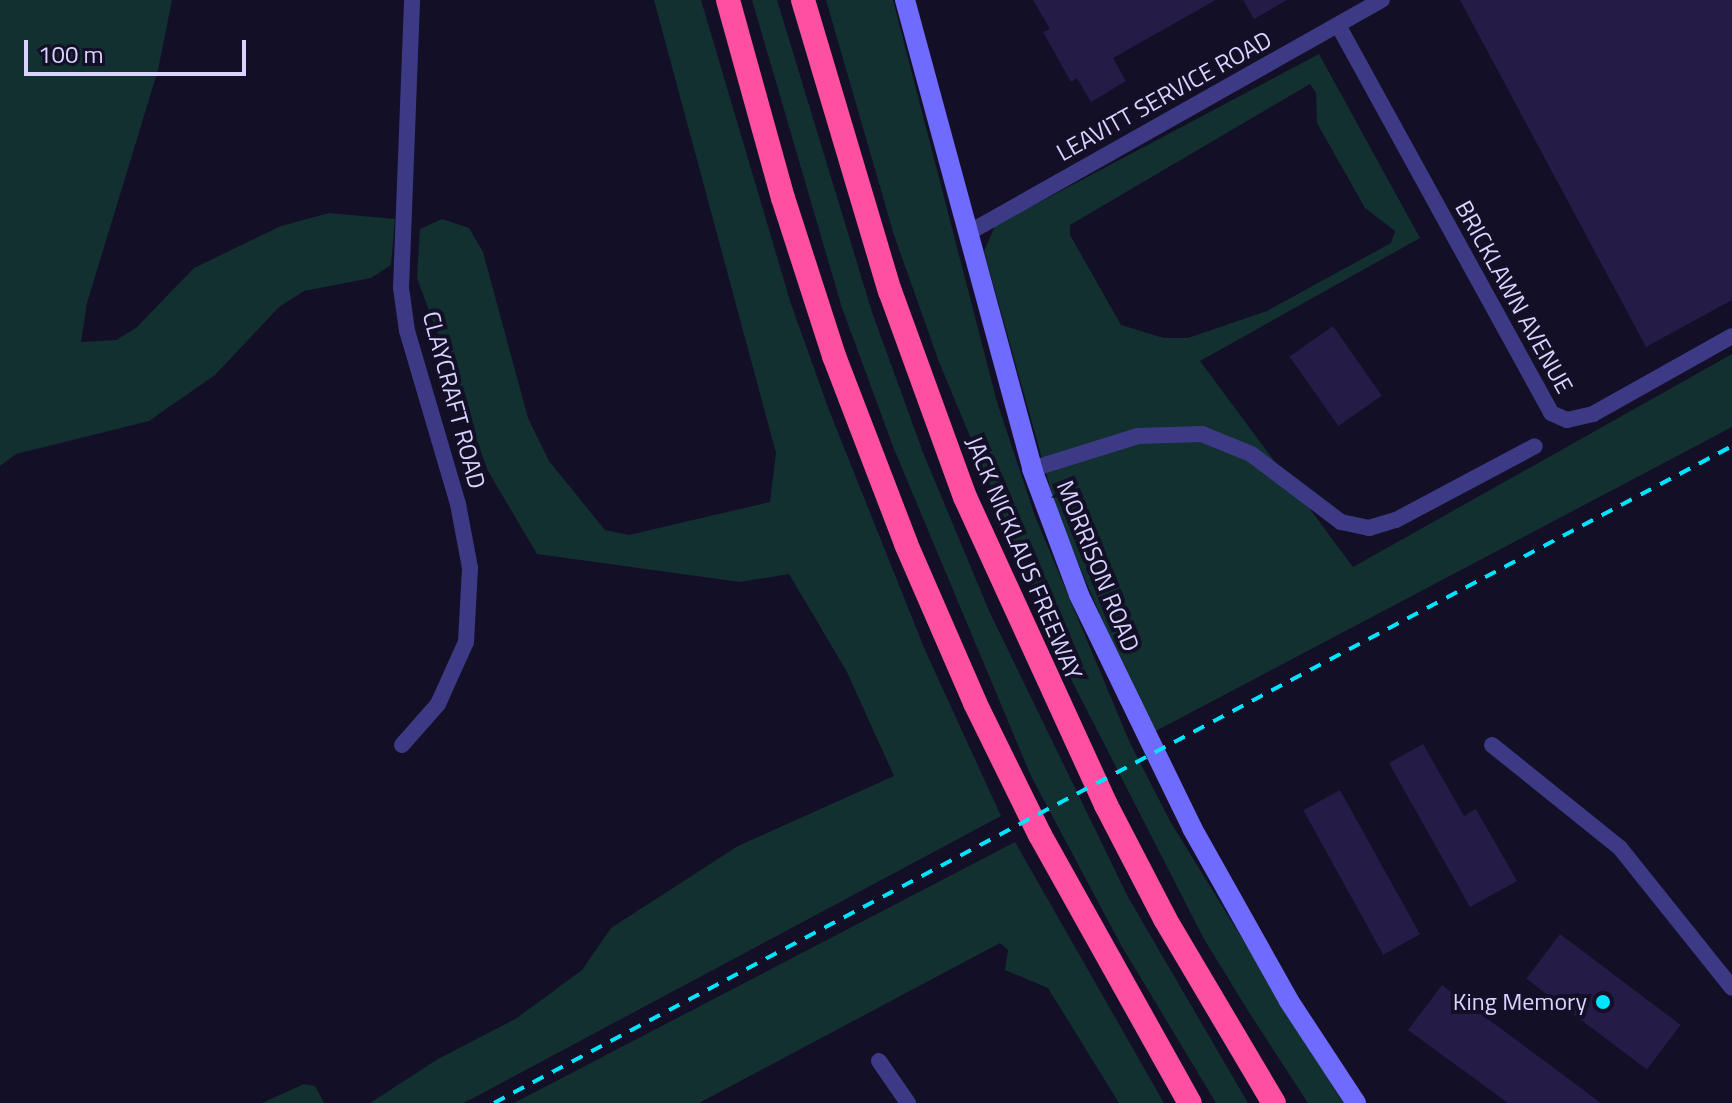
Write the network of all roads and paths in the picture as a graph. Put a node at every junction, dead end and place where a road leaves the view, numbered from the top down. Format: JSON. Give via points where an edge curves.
{"nodes":[{"id":1,"x":412,"y":0,"type":"edge"},
{"id":2,"x":728,"y":0,"type":"edge"},
{"id":3,"x":803,"y":0,"type":"edge"},
{"id":4,"x":905,"y":0,"type":"edge"},
{"id":5,"x":1382,"y":0,"type":"edge"},
{"id":6,"x":1338,"y":25,"type":"junction"},
{"id":7,"x":968,"y":233,"type":"junction"},
{"id":8,"x":1732,"y":336,"type":"edge"},
{"id":9,"x":1535,"y":446,"type":"dead end"},
{"id":10,"x":1032,"y":469,"type":"junction"},
{"id":11,"x":402,"y":745,"type":"dead end"},
{"id":12,"x":1492,"y":745,"type":"dead end"},
{"id":13,"x":1732,"y":988,"type":"edge"},
{"id":14,"x":879,"y":1061,"type":"dead end"},
{"id":15,"x":1274,"y":1100,"type":"edge"},
{"id":16,"x":908,"y":1103,"type":"edge"},
{"id":17,"x":1190,"y":1103,"type":"edge"},
{"id":18,"x":1356,"y":1103,"type":"edge"}],
"edges":[{"from":1,"to":11,"type":"street","name":"CLAYCRAFT ROAD","via":[[401,288],[407,331],[458,504],[470,568],[466,642],[438,704]]},
{"from":2,"to":17,"type":"highway","via":[[829,342],[906,544],[1036,827],[1100,950]]},
{"from":3,"to":15,"type":"highway","name":"JACK NICKLAUS FREEWAY","via":[[890,291],[965,497],[1106,805],[1165,919]]},
{"from":4,"to":7,"type":"street","name":"MORRISON ROAD"},
{"from":5,"to":6,"type":"street","name":"LEAVITT SERVICE ROAD"},
{"from":6,"to":7,"type":"street","name":"LEAVITT SERVICE ROAD"},
{"from":6,"to":8,"type":"street","name":"BRICKLAWN AVENUE","via":[[1551,413],[1567,420],[1593,414]]},
{"from":7,"to":10,"type":"street","name":"MORRISON ROAD"},
{"from":9,"to":10,"type":"street","via":[[1396,520],[1369,528],[1341,522],[1251,454],[1202,434],[1138,436]]},
{"from":10,"to":18,"type":"street","name":"MORRISON ROAD","via":[[1128,705],[1254,941]]},
{"from":12,"to":13,"type":"street","via":[[1620,848]]},
{"from":14,"to":16,"type":"street"}]}
